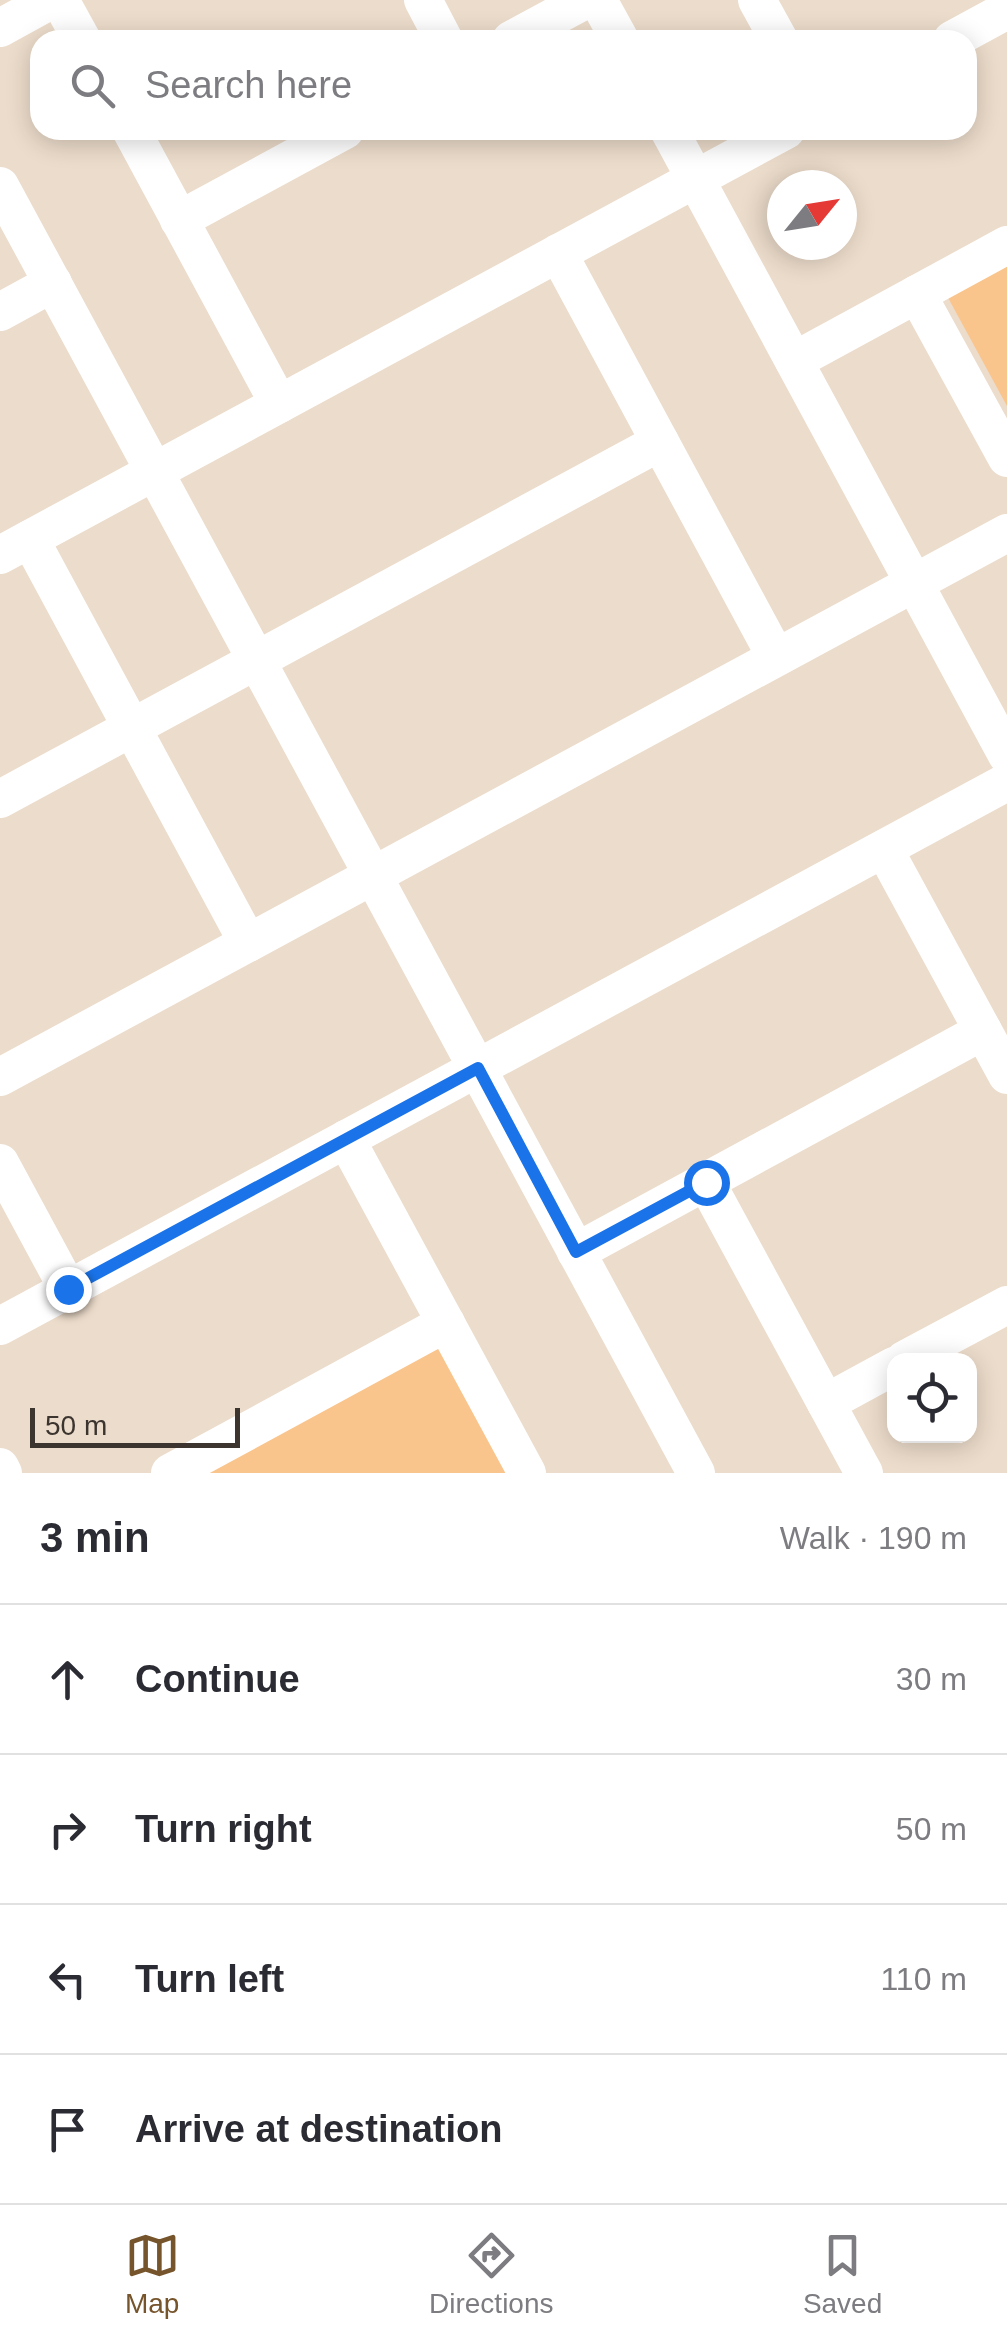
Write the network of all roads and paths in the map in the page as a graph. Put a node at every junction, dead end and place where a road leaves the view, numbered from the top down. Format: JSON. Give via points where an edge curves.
{"nodes":[{"id":1,"x":51,"y":0,"type":"edge"},
{"id":2,"x":60,"y":0,"type":"edge"},
{"id":3,"x":422,"y":0,"type":"edge"},
{"id":4,"x":585,"y":0,"type":"edge"},
{"id":5,"x":598,"y":0,"type":"edge"},
{"id":6,"x":757,"y":0,"type":"edge"},
{"id":7,"x":1007,"y":10,"type":"edge"},
{"id":8,"x":0,"y":28,"type":"edge"},
{"id":9,"x":76,"y":30,"type":"edge"},
{"id":10,"x":438,"y":30,"type":"edge"},
{"id":11,"x":530,"y":30,"type":"edge"},
{"id":12,"x":614,"y":30,"type":"edge"},
{"id":13,"x":774,"y":30,"type":"edge"},
{"id":14,"x":970,"y":30,"type":"edge"},
{"id":15,"x":135,"y":140,"type":"edge"},
{"id":16,"x":327,"y":140,"type":"edge"},
{"id":17,"x":674,"y":140,"type":"edge"},
{"id":18,"x":767,"y":140,"type":"edge"},
{"id":19,"x":695,"y":179,"type":"junction"},
{"id":20,"x":0,"y":186,"type":"edge"},
{"id":21,"x":179,"y":220,"type":"junction"},
{"id":22,"x":1007,"y":245,"type":"edge"},
{"id":23,"x":558,"y":253,"type":"junction"},
{"id":24,"x":53,"y":284,"type":"junction"},
{"id":25,"x":917,"y":294,"type":"junction"},
{"id":26,"x":0,"y":312,"type":"edge"},
{"id":27,"x":794,"y":361,"type":"junction"},
{"id":28,"x":279,"y":404,"type":"junction"},
{"id":29,"x":660,"y":442,"type":"junction"},
{"id":30,"x":1007,"y":458,"type":"edge"},
{"id":31,"x":154,"y":472,"type":"junction"},
{"id":32,"x":1007,"y":533,"type":"edge"},
{"id":33,"x":15,"y":547,"type":"edge"},
{"id":34,"x":914,"y":583,"type":"junction"},
{"id":35,"x":776,"y":657,"type":"junction"},
{"id":36,"x":256,"y":660,"type":"junction"},
{"id":37,"x":132,"y":728,"type":"junction"},
{"id":38,"x":1007,"y":755,"type":"edge"},
{"id":39,"x":1007,"y":782,"type":"edge"},
{"id":40,"x":0,"y":799,"type":"edge"},
{"id":41,"x":884,"y":849,"type":"junction"},
{"id":42,"x":373,"y":875,"type":"junction"},
{"id":43,"x":248,"y":943,"type":"junction"},
{"id":44,"x":983,"y":1032,"type":"junction"},
{"id":45,"x":478,"y":1068,"type":"junction"},
{"id":46,"x":1007,"y":1075,"type":"edge"},
{"id":47,"x":0,"y":1077,"type":"edge"},
{"id":48,"x":346,"y":1139,"type":"junction"},
{"id":49,"x":0,"y":1163,"type":"edge"},
{"id":50,"x":706,"y":1182,"type":"junction"},
{"id":51,"x":576,"y":1252,"type":"junction"},
{"id":52,"x":68,"y":1289,"type":"junction"},
{"id":53,"x":1007,"y":1305,"type":"edge"},
{"id":54,"x":446,"y":1324,"type":"junction"},
{"id":55,"x":0,"y":1326,"type":"edge"},
{"id":56,"x":917,"y":1353,"type":"edge"},
{"id":57,"x":887,"y":1370,"type":"edge"},
{"id":58,"x":826,"y":1403,"type":"junction"},
{"id":59,"x":694,"y":1472,"type":"edge"},
{"id":60,"x":170,"y":1473,"type":"edge"},
{"id":61,"x":528,"y":1473,"type":"edge"},
{"id":62,"x":864,"y":1473,"type":"edge"}],
"edges":[{"from":1,"to":8,"type":"street"},
{"from":2,"to":9,"type":"street"},
{"from":3,"to":10,"type":"street"},
{"from":4,"to":11,"type":"street"},
{"from":5,"to":12,"type":"street"},
{"from":6,"to":13,"type":"street"},
{"from":7,"to":14,"type":"street"},
{"from":15,"to":21,"type":"street"},
{"from":16,"to":21,"type":"street"},
{"from":17,"to":19,"type":"street"},
{"from":18,"to":19,"type":"street"},
{"from":19,"to":23,"type":"street"},
{"from":19,"to":27,"type":"street"},
{"from":20,"to":24,"type":"street"},
{"from":21,"to":28,"type":"street"},
{"from":22,"to":25,"type":"street"},
{"from":23,"to":28,"type":"street"},
{"from":23,"to":29,"type":"street"},
{"from":24,"to":26,"type":"street"},
{"from":24,"to":31,"type":"street"},
{"from":25,"to":27,"type":"street"},
{"from":25,"to":30,"type":"street"},
{"from":27,"to":34,"type":"street"},
{"from":28,"to":31,"type":"street"},
{"from":29,"to":35,"type":"street"},
{"from":29,"to":36,"type":"street"},
{"from":31,"to":33,"type":"street"},
{"from":31,"to":36,"type":"street"},
{"from":32,"to":34,"type":"street"},
{"from":33,"to":37,"type":"street"},
{"from":34,"to":35,"type":"street"},
{"from":34,"to":38,"type":"street"},
{"from":35,"to":42,"type":"street"},
{"from":36,"to":37,"type":"street"},
{"from":36,"to":42,"type":"street"},
{"from":37,"to":40,"type":"street"},
{"from":37,"to":43,"type":"street"},
{"from":39,"to":41,"type":"street"},
{"from":41,"to":44,"type":"street"},
{"from":41,"to":45,"type":"street"},
{"from":42,"to":43,"type":"street"},
{"from":42,"to":45,"type":"street"},
{"from":43,"to":47,"type":"street"},
{"from":44,"to":46,"type":"street"},
{"from":44,"to":50,"type":"street"},
{"from":45,"to":48,"type":"street"},
{"from":45,"to":51,"type":"street"},
{"from":48,"to":52,"type":"street"},
{"from":48,"to":54,"type":"street"},
{"from":49,"to":52,"type":"street"},
{"from":50,"to":51,"type":"street"},
{"from":50,"to":58,"type":"street"},
{"from":51,"to":59,"type":"street"},
{"from":52,"to":55,"type":"street"},
{"from":53,"to":56,"type":"street"},
{"from":54,"to":60,"type":"street"},
{"from":54,"to":61,"type":"street"},
{"from":57,"to":58,"type":"street"},
{"from":58,"to":62,"type":"street"}]}
